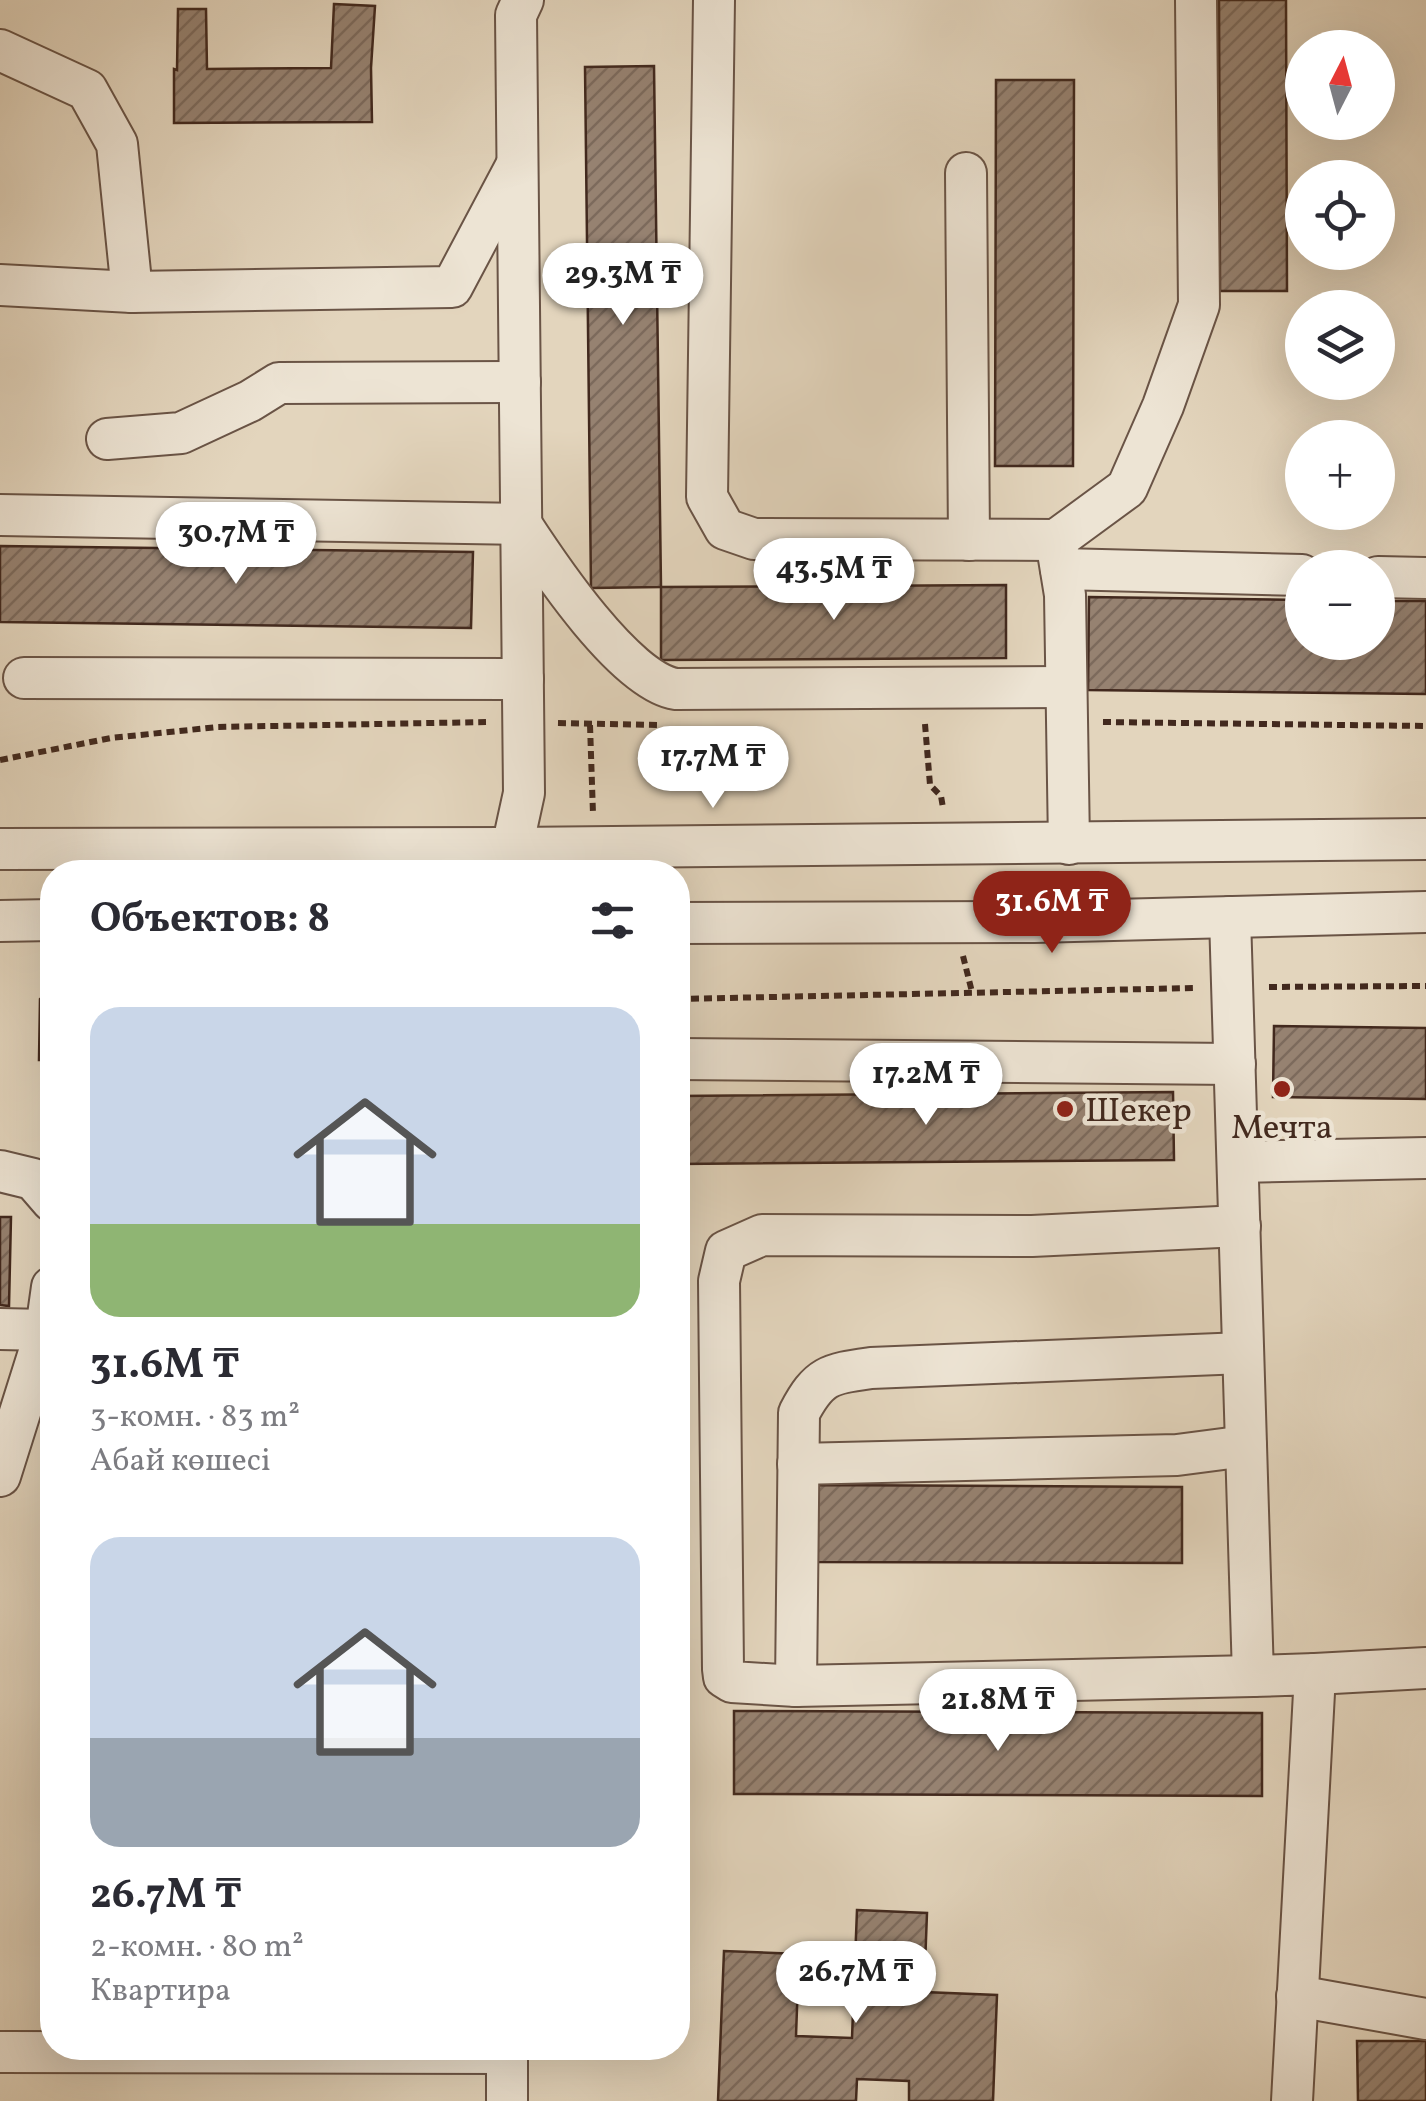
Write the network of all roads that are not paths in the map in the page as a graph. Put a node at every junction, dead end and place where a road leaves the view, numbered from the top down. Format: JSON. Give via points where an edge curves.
{"nodes":[{"id":1,"x":523,"y":0,"type":"edge"},
{"id":2,"x":714,"y":0,"type":"edge"},
{"id":3,"x":1196,"y":0,"type":"edge"},
{"id":4,"x":0,"y":50,"type":"edge"},
{"id":5,"x":518,"y":163,"type":"junction"},
{"id":6,"x":966,"y":172,"type":"dead end"},
{"id":7,"x":0,"y":284,"type":"edge"},
{"id":8,"x":132,"y":292,"type":"junction"},
{"id":9,"x":520,"y":382,"type":"junction"},
{"id":10,"x":107,"y":439,"type":"dead end"},
{"id":11,"x":0,"y":515,"type":"edge"},
{"id":12,"x":522,"y":524,"type":"junction"},
{"id":13,"x":969,"y":540,"type":"junction"},
{"id":14,"x":1058,"y":554,"type":"junction"},
{"id":15,"x":1285,"y":574,"type":"edge"},
{"id":16,"x":1395,"y":577,"type":"edge"},
{"id":17,"x":1426,"y":578,"type":"edge"},
{"id":18,"x":24,"y":678,"type":"dead end"},
{"id":19,"x":523,"y":679,"type":"junction"},
{"id":20,"x":1066,"y":687,"type":"junction"},
{"id":21,"x":1426,"y":839,"type":"edge"},
{"id":22,"x":1068,"y":844,"type":"junction"},
{"id":23,"x":0,"y":849,"type":"edge"},
{"id":24,"x":511,"y":860,"type":"edge"},
{"id":25,"x":1426,"y":912,"type":"edge"},
{"id":26,"x":1230,"y":917,"type":"junction"},
{"id":27,"x":40,"y":920,"type":"edge"},
{"id":28,"x":0,"y":921,"type":"edge"},
{"id":29,"x":690,"y":923,"type":"edge"},
{"id":30,"x":690,"y":1058,"type":"edge"},
{"id":31,"x":1234,"y":1064,"type":"junction"},
{"id":32,"x":1426,"y":1158,"type":"edge"},
{"id":33,"x":1238,"y":1162,"type":"junction"},
{"id":34,"x":0,"y":1170,"type":"edge"},
{"id":35,"x":40,"y":1187,"type":"edge"},
{"id":36,"x":1240,"y":1226,"type":"junction"},
{"id":37,"x":0,"y":1328,"type":"edge"},
{"id":38,"x":40,"y":1330,"type":"edge"},
{"id":39,"x":40,"y":1349,"type":"edge"},
{"id":40,"x":1243,"y":1353,"type":"junction"},
{"id":41,"x":1246,"y":1446,"type":"junction"},
{"id":42,"x":798,"y":1464,"type":"junction"},
{"id":43,"x":0,"y":1476,"type":"edge"},
{"id":44,"x":1426,"y":1668,"type":"edge"},
{"id":45,"x":1314,"y":1674,"type":"junction"},
{"id":46,"x":1253,"y":1676,"type":"junction"},
{"id":47,"x":796,"y":1686,"type":"junction"},
{"id":48,"x":1297,"y":1996,"type":"junction"},
{"id":49,"x":1426,"y":2018,"type":"edge"},
{"id":50,"x":0,"y":2052,"type":"edge"},
{"id":51,"x":40,"y":2052,"type":"edge"},
{"id":52,"x":507,"y":2060,"type":"edge"},
{"id":53,"x":508,"y":2101,"type":"edge"},
{"id":54,"x":1292,"y":2101,"type":"edge"}],
"edges":[{"from":1,"to":5,"type":"street","via":[[516,15]]},
{"from":2,"to":13,"type":"street","via":[[707,497],[725,528],[754,539]]},
{"from":3,"to":14,"type":"street","via":[[1199,305],[1127,488]]},
{"from":4,"to":8,"type":"street","via":[[87,90],[117,144]]},
{"from":5,"to":8,"type":"street","via":[[452,288]]},
{"from":5,"to":9,"type":"street"},
{"from":6,"to":13,"type":"street"},
{"from":7,"to":8,"type":"street"},
{"from":9,"to":10,"type":"street","via":[[279,383],[180,433]]},
{"from":9,"to":12,"type":"street"},
{"from":11,"to":12,"type":"street"},
{"from":12,"to":19,"type":"street"},
{"from":12,"to":20,"type":"street","via":[[600,631],[664,687]]},
{"from":13,"to":14,"type":"street"},
{"from":14,"to":15,"type":"street"},
{"from":14,"to":20,"type":"street"},
{"from":16,"to":17,"type":"street"},
{"from":18,"to":19,"type":"street"},
{"from":19,"to":24,"type":"street","via":[[524,793]]},
{"from":20,"to":22,"type":"street"},
{"from":21,"to":22,"type":"street"},
{"from":22,"to":24,"type":"street","via":[[592,847]]},
{"from":23,"to":24,"type":"street"},
{"from":25,"to":26,"type":"street"},
{"from":26,"to":29,"type":"street"},
{"from":26,"to":31,"type":"street"},
{"from":27,"to":28,"type":"street"},
{"from":30,"to":31,"type":"street"},
{"from":31,"to":33,"type":"street"},
{"from":32,"to":33,"type":"street"},
{"from":33,"to":36,"type":"street"},
{"from":34,"to":35,"type":"street"},
{"from":36,"to":40,"type":"street"},
{"from":36,"to":47,"type":"street","via":[[1032,1236],[762,1235],[726,1251],[718,1280],[724,1677]]},
{"from":37,"to":38,"type":"street"},
{"from":39,"to":43,"type":"street"},
{"from":40,"to":41,"type":"street"},
{"from":40,"to":42,"type":"street","via":[[836,1373],[813,1386],[799,1413]]},
{"from":41,"to":42,"type":"street","via":[[1177,1455]]},
{"from":41,"to":46,"type":"street"},
{"from":42,"to":47,"type":"street"},
{"from":44,"to":45,"type":"street"},
{"from":45,"to":46,"type":"street"},
{"from":45,"to":48,"type":"street"},
{"from":46,"to":47,"type":"street"},
{"from":48,"to":49,"type":"street"},
{"from":48,"to":54,"type":"street"},
{"from":50,"to":51,"type":"street"},
{"from":52,"to":53,"type":"street"}]}
